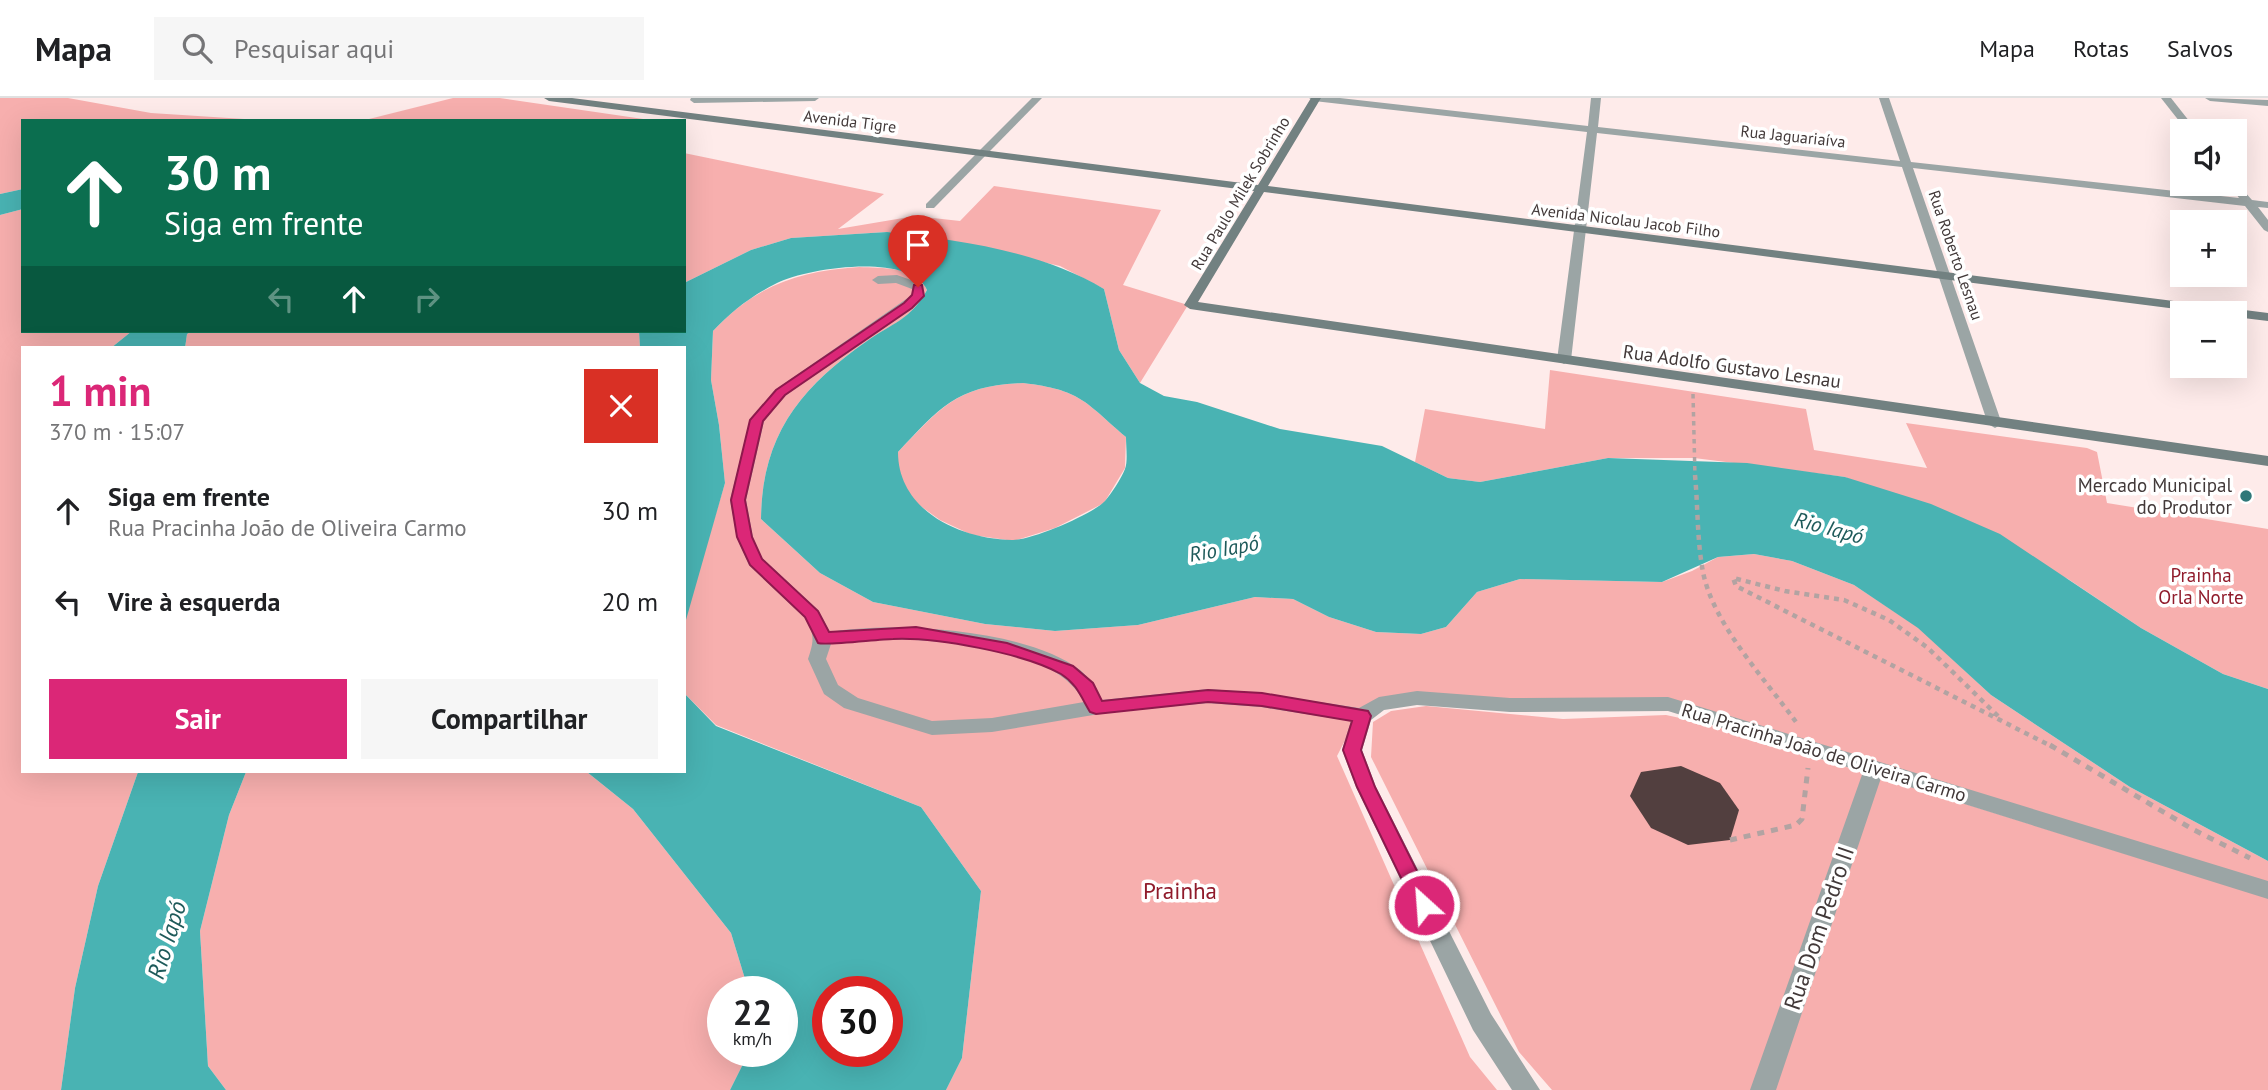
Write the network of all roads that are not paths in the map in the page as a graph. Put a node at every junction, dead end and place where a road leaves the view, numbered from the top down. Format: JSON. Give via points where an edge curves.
{"nodes":[{"id":1,"x":549,"y":98,"type":"edge"},
{"id":2,"x":815,"y":98,"type":"edge"},
{"id":3,"x":1037,"y":98,"type":"edge"},
{"id":4,"x":1316,"y":98,"type":"edge"},
{"id":5,"x":1596,"y":98,"type":"edge"},
{"id":6,"x":1884,"y":98,"type":"edge"},
{"id":7,"x":2166,"y":98,"type":"edge"},
{"id":8,"x":2210,"y":98,"type":"edge"},
{"id":9,"x":695,"y":99,"type":"edge"},
{"id":10,"x":2268,"y":103,"type":"edge"},
{"id":11,"x":674,"y":114,"type":"junction"},
{"id":12,"x":2183,"y":119,"type":"edge"},
{"id":13,"x":1591,"y":130,"type":"junction"},
{"id":14,"x":980,"y":154,"type":"junction"},
{"id":15,"x":1908,"y":164,"type":"junction"},
{"id":16,"x":1259,"y":190,"type":"junction"},
{"id":17,"x":2243,"y":196,"type":"edge"},
{"id":18,"x":2249,"y":203,"type":"junction"},
{"id":19,"x":2268,"y":205,"type":"edge"},
{"id":20,"x":930,"y":206,"type":"dead end"},
{"id":21,"x":2268,"y":228,"type":"edge"},
{"id":22,"x":1581,"y":230,"type":"junction"},
{"id":23,"x":1947,"y":277,"type":"junction"},
{"id":24,"x":878,"y":280,"type":"dead end"},
{"id":25,"x":1190,"y":305,"type":"joint"},
{"id":26,"x":2268,"y":317,"type":"edge"},
{"id":27,"x":1564,"y":360,"type":"junction"},
{"id":28,"x":1995,"y":424,"type":"junction"},
{"id":29,"x":2268,"y":461,"type":"edge"},
{"id":30,"x":824,"y":639,"type":"junction"},
{"id":31,"x":1096,"y":708,"type":"junction"},
{"id":32,"x":1362,"y":716,"type":"junction"},
{"id":33,"x":1875,"y":766,"type":"junction"},
{"id":34,"x":2268,"y":890,"type":"edge"},
{"id":35,"x":1527,"y":1090,"type":"edge"},
{"id":36,"x":1763,"y":1090,"type":"edge"}],
"edges":[{"from":1,"to":11,"type":"street","name":"Avenida Tigre"},
{"from":2,"to":9,"type":"lane"},
{"from":3,"to":14,"type":"street"},
{"from":4,"to":13,"type":"street","name":"Rua Jaguariaíva"},
{"from":4,"to":16,"type":"street","name":"Rua Paulo Milek Sobrinho"},
{"from":5,"to":13,"type":"street"},
{"from":6,"to":15,"type":"street","name":"Rua Roberto Lesnau"},
{"from":7,"to":12,"type":"street"},
{"from":8,"to":10,"type":"street"},
{"from":9,"to":11,"type":"lane"},
{"from":11,"to":14,"type":"street","name":"Avenida Tigre"},
{"from":13,"to":15,"type":"street","name":"Rua Jaguariaíva"},
{"from":13,"to":22,"type":"street"},
{"from":14,"to":16,"type":"street","name":"Avenida Nicolau Jacob Filho"},
{"from":14,"to":20,"type":"street"},
{"from":15,"to":18,"type":"street","name":"Rua Jaguariaíva"},
{"from":15,"to":23,"type":"street","name":"Rua Roberto Lesnau"},
{"from":16,"to":22,"type":"street","name":"Avenida Nicolau Jacob Filho"},
{"from":16,"to":25,"type":"street","name":"Rua Paulo Milek Sobrinho"},
{"from":17,"to":18,"type":"street"},
{"from":18,"to":19,"type":"street","name":"Rua Jaguariaíva"},
{"from":18,"to":21,"type":"street"},
{"from":22,"to":23,"type":"street","name":"Avenida Nicolau Jacob Filho"},
{"from":22,"to":27,"type":"street"},
{"from":23,"to":26,"type":"street","name":"Avenida Nicolau Jacob Filho"},
{"from":23,"to":28,"type":"street","name":"Rua Roberto Lesnau"},
{"from":24,"to":30,"type":"street","via":[[908,282],[918,287],[918,296],[780,393],[757,420],[738,500],[755,561],[812,614]]},
{"from":25,"to":27,"type":"street","name":"Rua Adolfo Gustavo Lesnau"},
{"from":27,"to":28,"type":"street","name":"Rua Adolfo Gustavo Lesnau"},
{"from":28,"to":29,"type":"street","name":"Rua Adolfo Gustavo Lesnau"},
{"from":30,"to":31,"type":"street","via":[[916,632],[991,645],[1067,670],[1087,687]]},
{"from":30,"to":31,"type":"street","via":[[817,659],[831,689],[851,703],[901,721],[961,728]]},
{"from":31,"to":32,"type":"street","via":[[1208,696],[1262,699]]},
{"from":32,"to":33,"type":"street","name":"Rua Pracinha João de Oliveira Carmo","via":[[1378,704],[1417,698],[1510,705],[1668,704]]},
{"from":32,"to":35,"type":"street","via":[[1352,750],[1366,787],[1482,1022]]},
{"from":33,"to":34,"type":"street","name":"Rua Pracinha João de Oliveira Carmo"},
{"from":33,"to":36,"type":"street","name":"Rua Dom Pedro II"}]}
